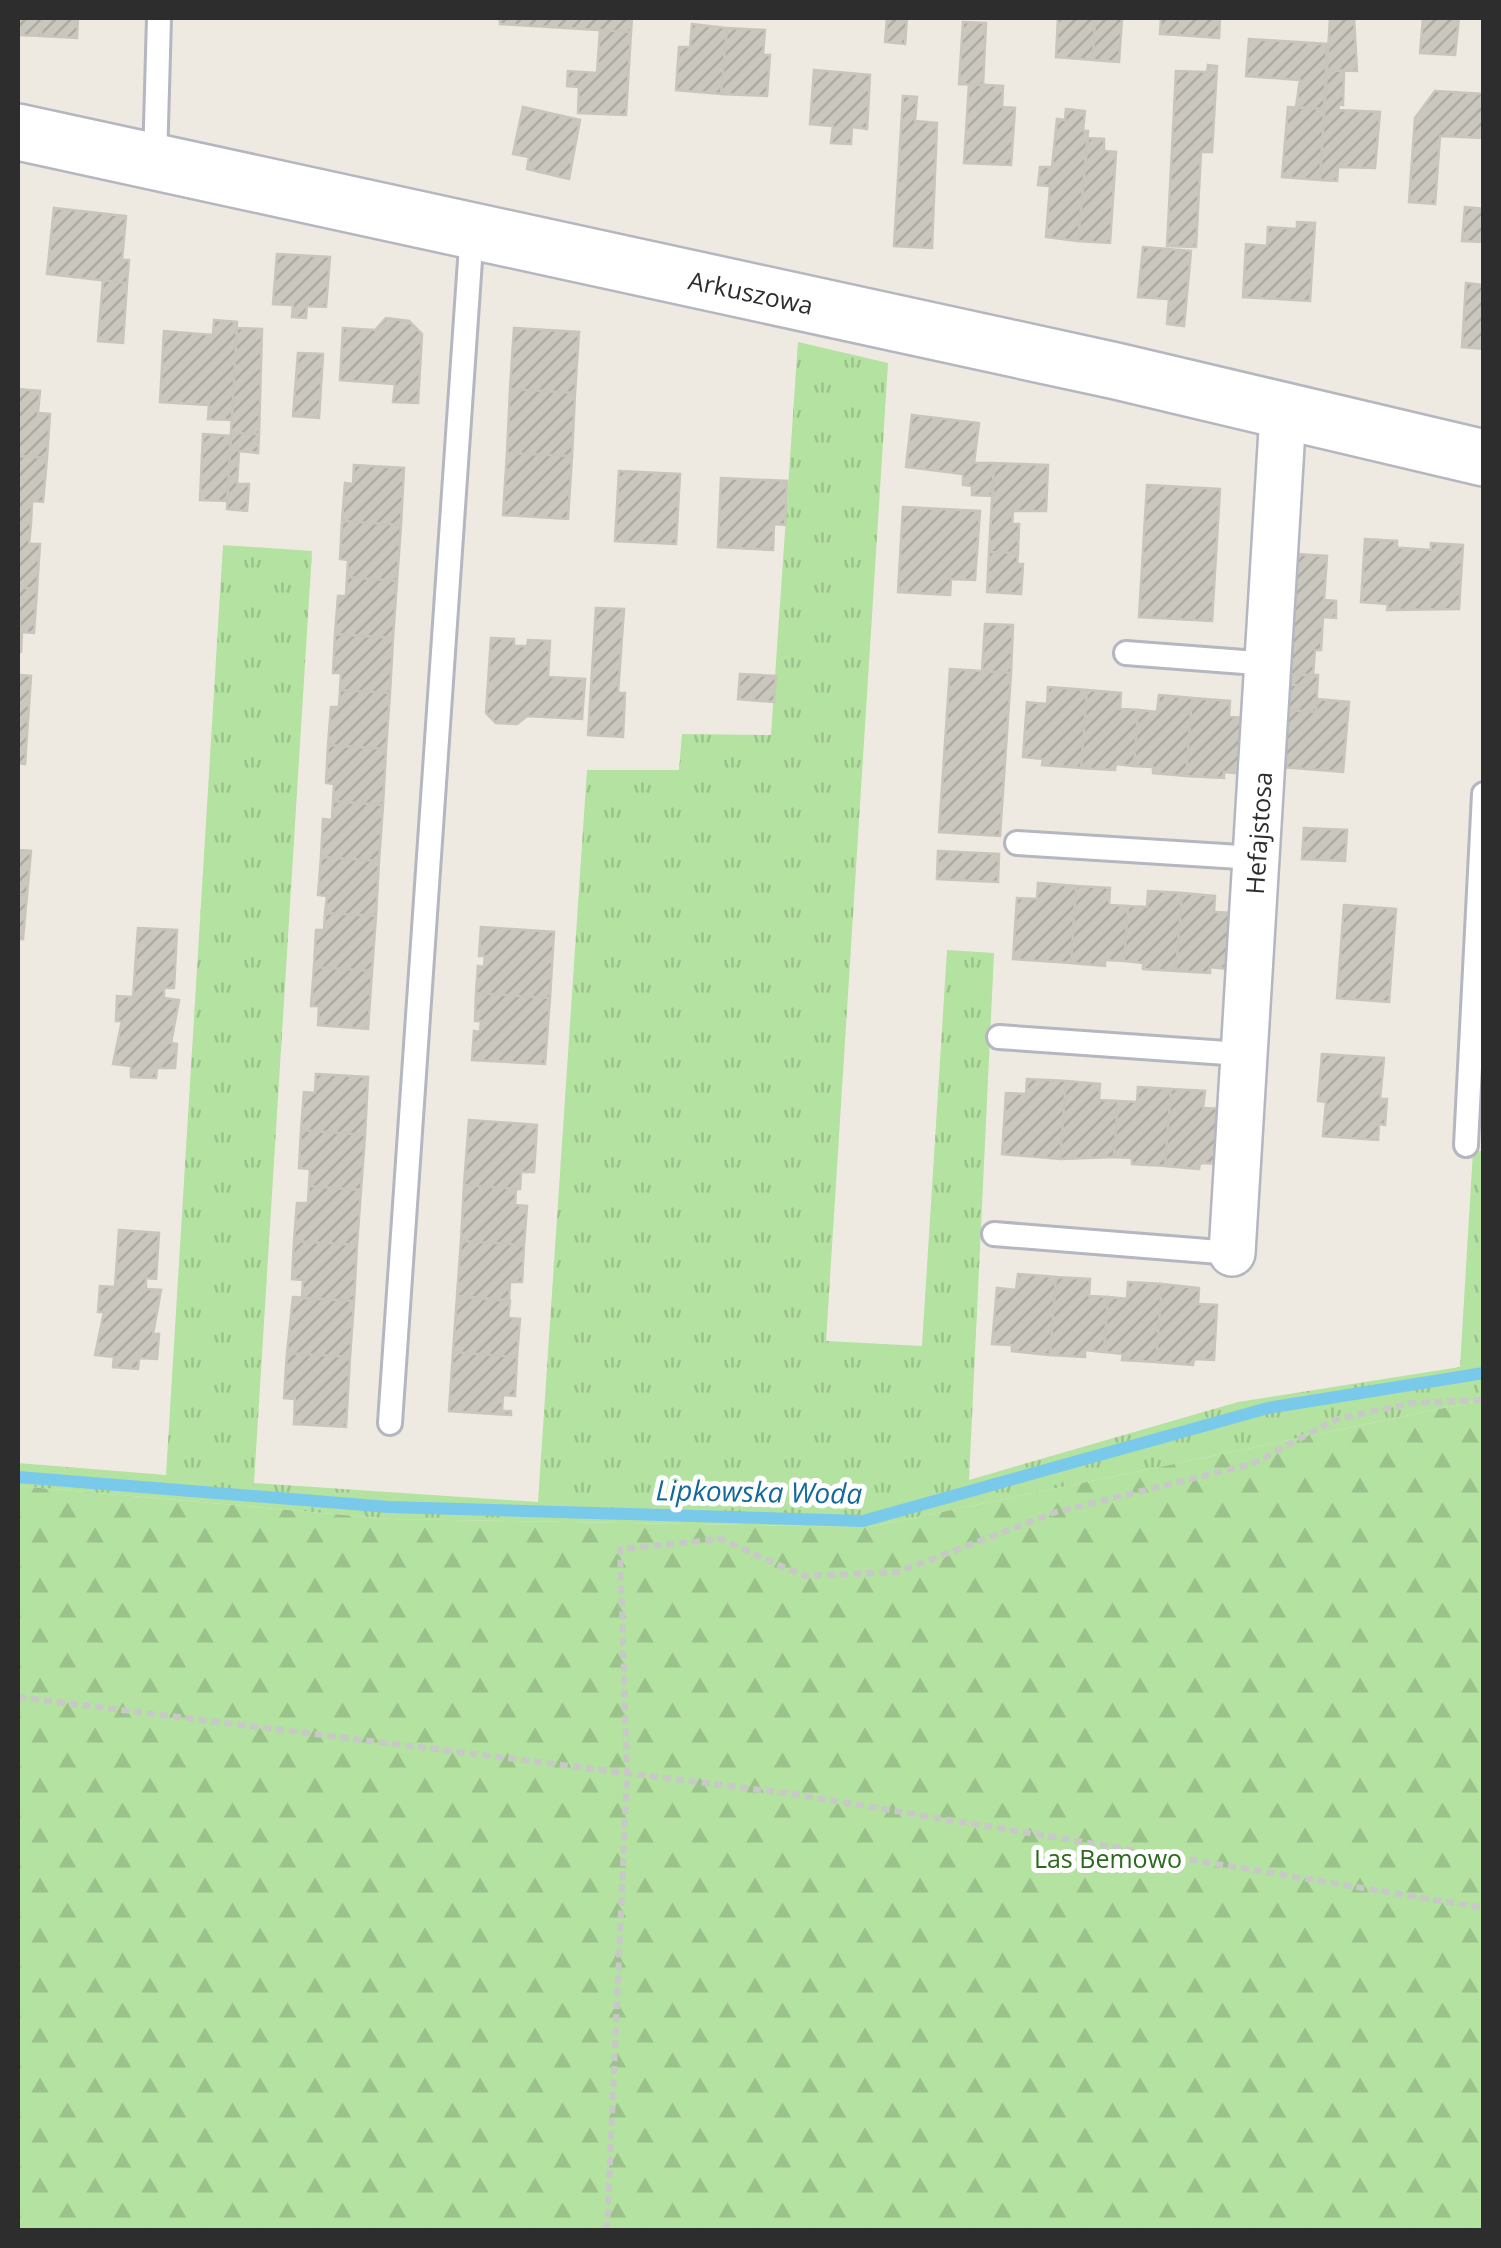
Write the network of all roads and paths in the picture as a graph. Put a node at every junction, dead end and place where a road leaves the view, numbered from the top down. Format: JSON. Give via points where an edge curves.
{"nodes":[{"id":1,"x":160,"y":18,"type":"edge"},
{"id":2,"x":18,"y":132,"type":"edge"},
{"id":3,"x":156,"y":161,"type":"junction"},
{"id":4,"x":472,"y":231,"type":"junction"},
{"id":5,"x":1283,"y":414,"type":"junction"},
{"id":6,"x":1484,"y":458,"type":"edge"},
{"id":7,"x":1126,"y":653,"type":"dead end"},
{"id":8,"x":1270,"y":664,"type":"junction"},
{"id":9,"x":1484,"y":794,"type":"edge"},
{"id":10,"x":1017,"y":842,"type":"dead end"},
{"id":11,"x":1256,"y":858,"type":"junction"},
{"id":12,"x":999,"y":1037,"type":"dead end"},
{"id":13,"x":1242,"y":1054,"type":"junction"},
{"id":14,"x":1466,"y":1146,"type":"dead end"},
{"id":15,"x":994,"y":1234,"type":"dead end"},
{"id":16,"x":1232,"y":1253,"type":"joint"},
{"id":17,"x":1484,"y":1400,"type":"edge"},
{"id":18,"x":390,"y":1423,"type":"dead end"},
{"id":19,"x":18,"y":1698,"type":"edge"},
{"id":20,"x":627,"y":1774,"type":"junction"},
{"id":21,"x":1484,"y":1908,"type":"edge"},
{"id":22,"x":606,"y":2230,"type":"edge"}],
"edges":[{"from":1,"to":3,"type":"lane"},
{"from":2,"to":3,"type":"main road","name":"Arkuszowa"},
{"from":3,"to":4,"type":"main road","name":"Arkuszowa"},
{"from":4,"to":5,"type":"main road","name":"Arkuszowa","via":[[1116,371]]},
{"from":4,"to":18,"type":"lane"},
{"from":5,"to":6,"type":"main road","name":"Arkuszowa"},
{"from":5,"to":8,"type":"street","name":"Hefajstosa"},
{"from":7,"to":8,"type":"lane"},
{"from":8,"to":11,"type":"street","name":"Hefajstosa"},
{"from":9,"to":14,"type":"lane"},
{"from":10,"to":11,"type":"lane"},
{"from":11,"to":13,"type":"street","name":"Hefajstosa"},
{"from":12,"to":13,"type":"lane"},
{"from":13,"to":16,"type":"street","name":"Hefajstosa"},
{"from":15,"to":16,"type":"lane"},
{"from":17,"to":20,"type":"path","via":[[1413,1403],[1336,1418],[1252,1464],[1056,1512],[898,1572],[804,1576],[720,1539],[620,1549]]},
{"from":19,"to":20,"type":"path"},
{"from":20,"to":21,"type":"path","via":[[786,1793]]},
{"from":20,"to":22,"type":"path"}]}
